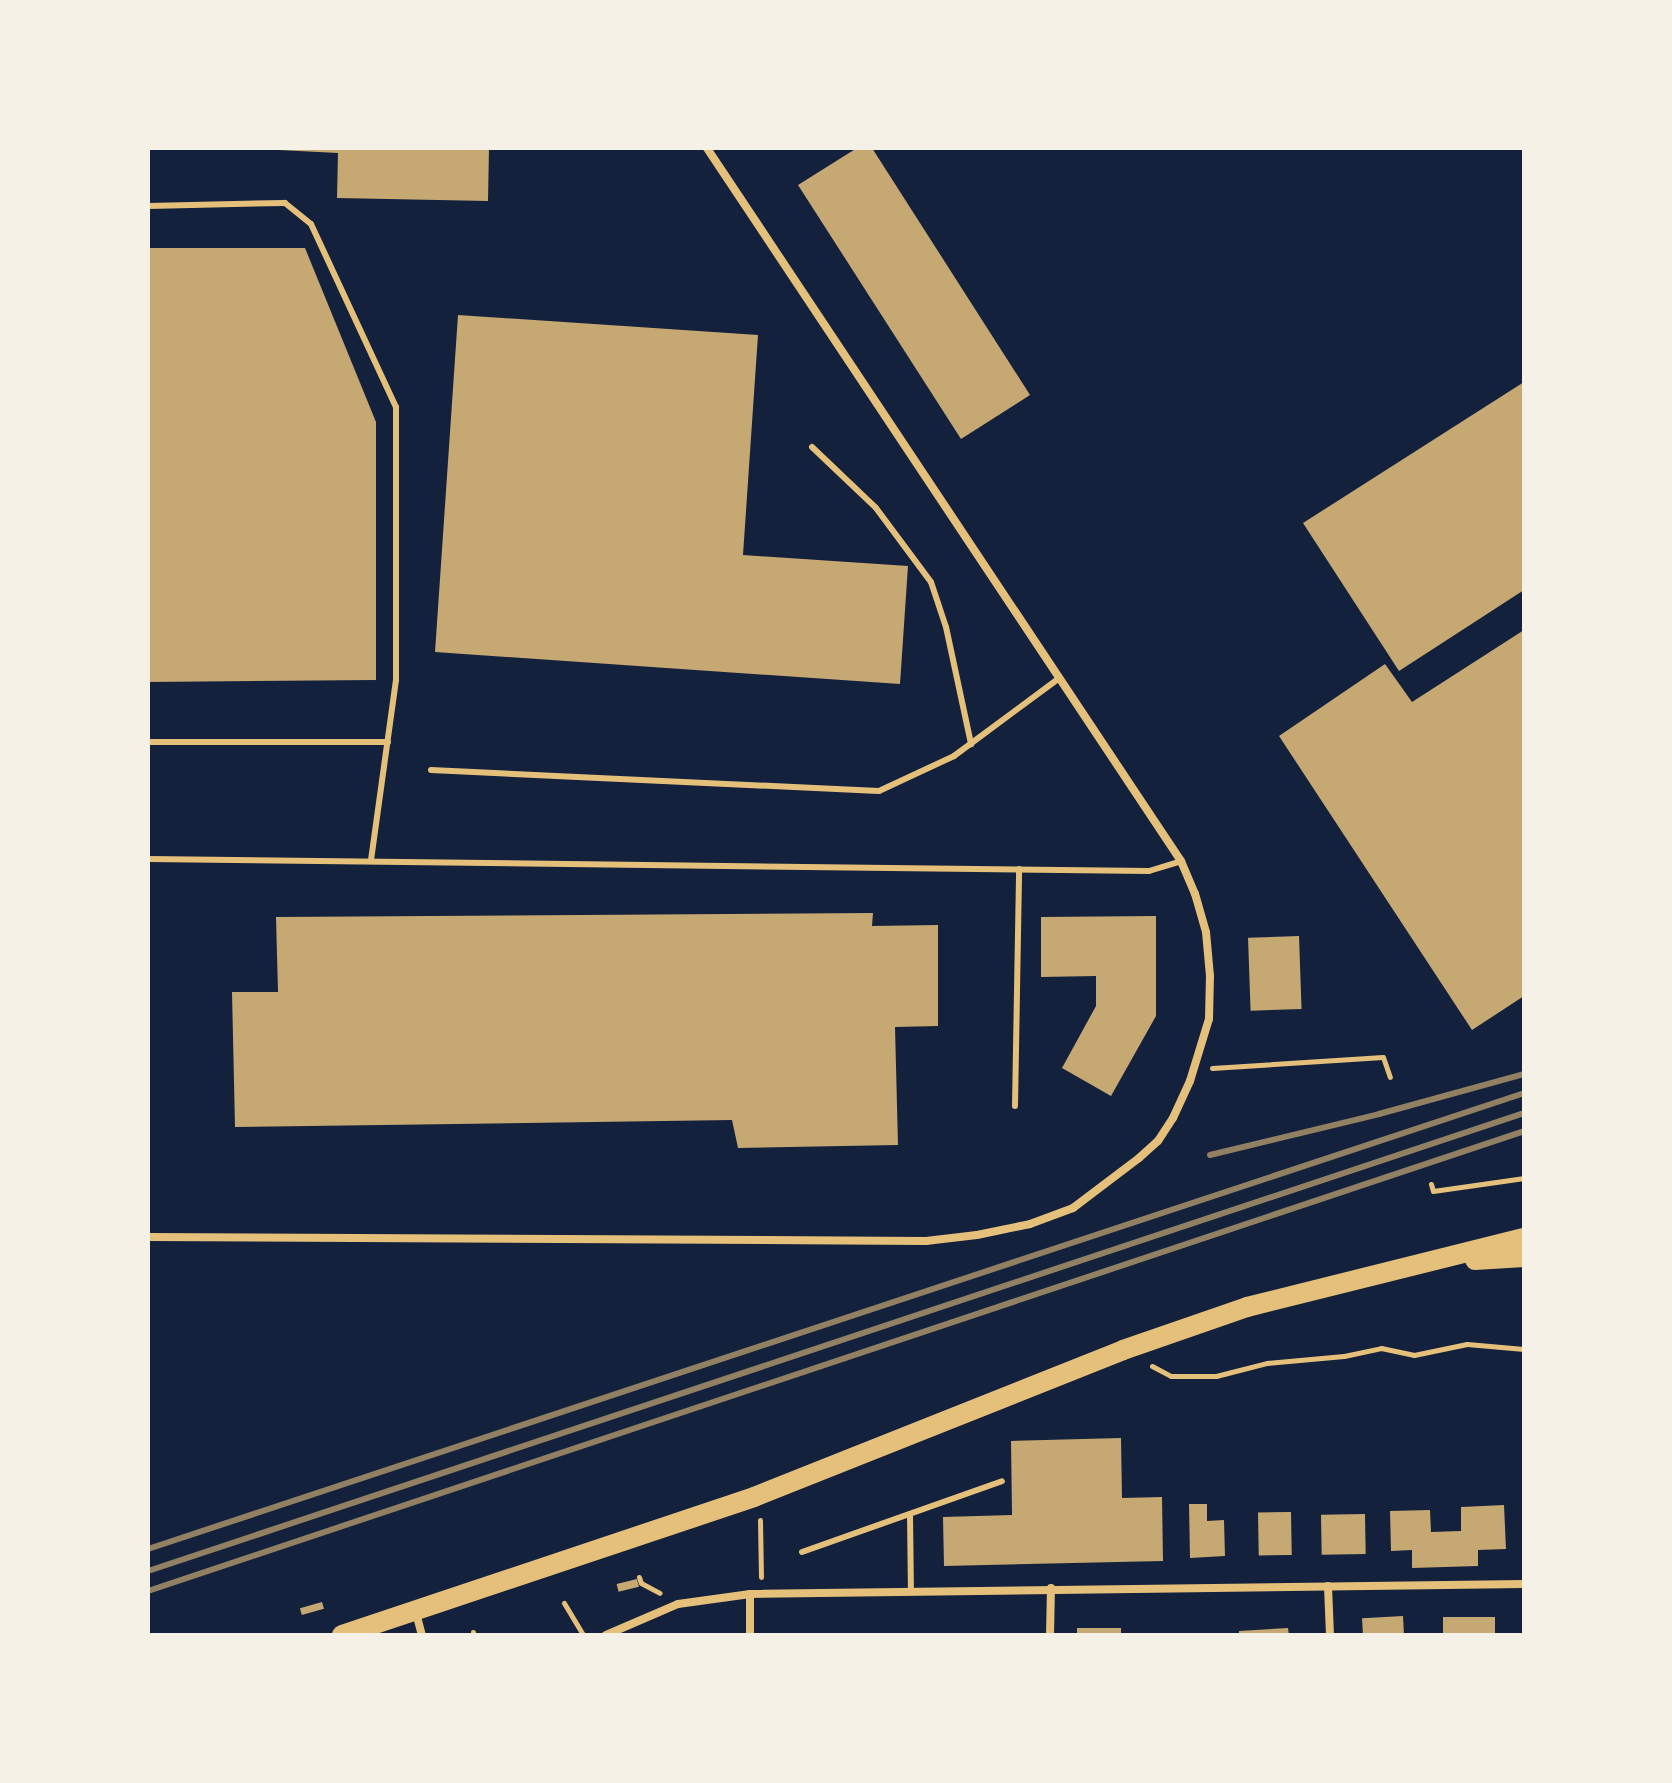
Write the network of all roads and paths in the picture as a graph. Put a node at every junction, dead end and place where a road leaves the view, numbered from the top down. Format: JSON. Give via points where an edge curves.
{"nodes":[{"id":1,"x":707,"y":148,"type":"edge"},
{"id":2,"x":148,"y":206,"type":"edge"},
{"id":3,"x":812,"y":447,"type":"dead end"},
{"id":4,"x":1058,"y":679,"type":"junction"},
{"id":5,"x":148,"y":742,"type":"edge"},
{"id":6,"x":388,"y":742,"type":"junction"},
{"id":7,"x":971,"y":744,"type":"junction"},
{"id":8,"x":431,"y":770,"type":"dead end"},
{"id":9,"x":148,"y":859,"type":"edge"},
{"id":10,"x":371,"y":860,"type":"junction"},
{"id":11,"x":1181,"y":861,"type":"junction"},
{"id":12,"x":1019,"y":869,"type":"junction"},
{"id":13,"x":1216,"y":1066,"type":"dead end"},
{"id":14,"x":1390,"y":1077,"type":"dead end"},
{"id":15,"x":1015,"y":1106,"type":"dead end"},
{"id":16,"x":1524,"y":1178,"type":"edge"},
{"id":17,"x":1431,"y":1184,"type":"dead end"},
{"id":18,"x":148,"y":1237,"type":"edge"},
{"id":19,"x":1524,"y":1238,"type":"edge"},
{"id":20,"x":1524,"y":1257,"type":"edge"},
{"id":21,"x":1407,"y":1266,"type":"junction"},
{"id":22,"x":1524,"y":1349,"type":"edge"},
{"id":23,"x":1123,"y":1350,"type":"junction"},
{"id":24,"x":1002,"y":1481,"type":"dead end"},
{"id":25,"x":910,"y":1514,"type":"junction"},
{"id":26,"x":760,"y":1520,"type":"dead end"},
{"id":27,"x":802,"y":1552,"type":"dead end"},
{"id":28,"x":1524,"y":1584,"type":"edge"},
{"id":29,"x":1328,"y":1586,"type":"junction"},
{"id":30,"x":1051,"y":1588,"type":"junction"},
{"id":31,"x":911,"y":1591,"type":"junction"},
{"id":32,"x":750,"y":1594,"type":"junction"},
{"id":33,"x":760,"y":1594,"type":"junction"},
{"id":34,"x":564,"y":1603,"type":"dead end"},
{"id":35,"x":415,"y":1611,"type":"junction"},
{"id":36,"x":372,"y":1631,"type":"edge"},
{"id":37,"x":342,"y":1635,"type":"edge"},
{"id":38,"x":422,"y":1635,"type":"edge"},
{"id":39,"x":583,"y":1635,"type":"edge"},
{"id":40,"x":606,"y":1635,"type":"edge"},
{"id":41,"x":750,"y":1635,"type":"edge"},
{"id":42,"x":1050,"y":1635,"type":"edge"},
{"id":43,"x":1330,"y":1635,"type":"edge"}],
"edges":[{"from":1,"to":4,"type":"street"},
{"from":2,"to":6,"type":"lane","via":[[285,203],[311,224],[396,407],[396,680]]},
{"from":3,"to":7,"type":"lane","via":[[876,508],[931,582]]},
{"from":4,"to":7,"type":"lane"},
{"from":4,"to":11,"type":"street"},
{"from":5,"to":6,"type":"lane"},
{"from":6,"to":10,"type":"lane"},
{"from":7,"to":8,"type":"lane","via":[[879,791]]},
{"from":9,"to":10,"type":"lane"},
{"from":10,"to":12,"type":"lane"},
{"from":11,"to":12,"type":"lane","via":[[1149,871]]},
{"from":11,"to":18,"type":"street","via":[[1206,932],[1210,976],[1209,1019],[1190,1081],[1158,1141],[1073,1208],[1030,1224],[926,1241]]},
{"from":12,"to":15,"type":"lane"},
{"from":13,"to":14,"type":"path","via":[[1383,1057]]},
{"from":16,"to":17,"type":"path","via":[[1433,1191]]},
{"from":19,"to":21,"type":"main road"},
{"from":20,"to":21,"type":"main road"},
{"from":21,"to":23,"type":"main road","via":[[1247,1307]]},
{"from":22,"to":23,"type":"path","via":[[1467,1344],[1414,1355],[1381,1348],[1267,1363],[1216,1376],[1171,1376]]},
{"from":23,"to":35,"type":"main road","via":[[754,1497]]},
{"from":24,"to":25,"type":"lane"},
{"from":25,"to":27,"type":"lane"},
{"from":25,"to":31,"type":"lane"},
{"from":26,"to":33,"type":"path"},
{"from":28,"to":29,"type":"street"},
{"from":29,"to":30,"type":"street"},
{"from":29,"to":43,"type":"street"},
{"from":30,"to":31,"type":"street"},
{"from":30,"to":42,"type":"street"},
{"from":31,"to":33,"type":"street"},
{"from":32,"to":33,"type":"street"},
{"from":32,"to":40,"type":"street","via":[[678,1604]]},
{"from":32,"to":41,"type":"street"},
{"from":34,"to":39,"type":"path"},
{"from":35,"to":36,"type":"main road"},
{"from":35,"to":38,"type":"street"},
{"from":36,"to":37,"type":"main road"}]}
